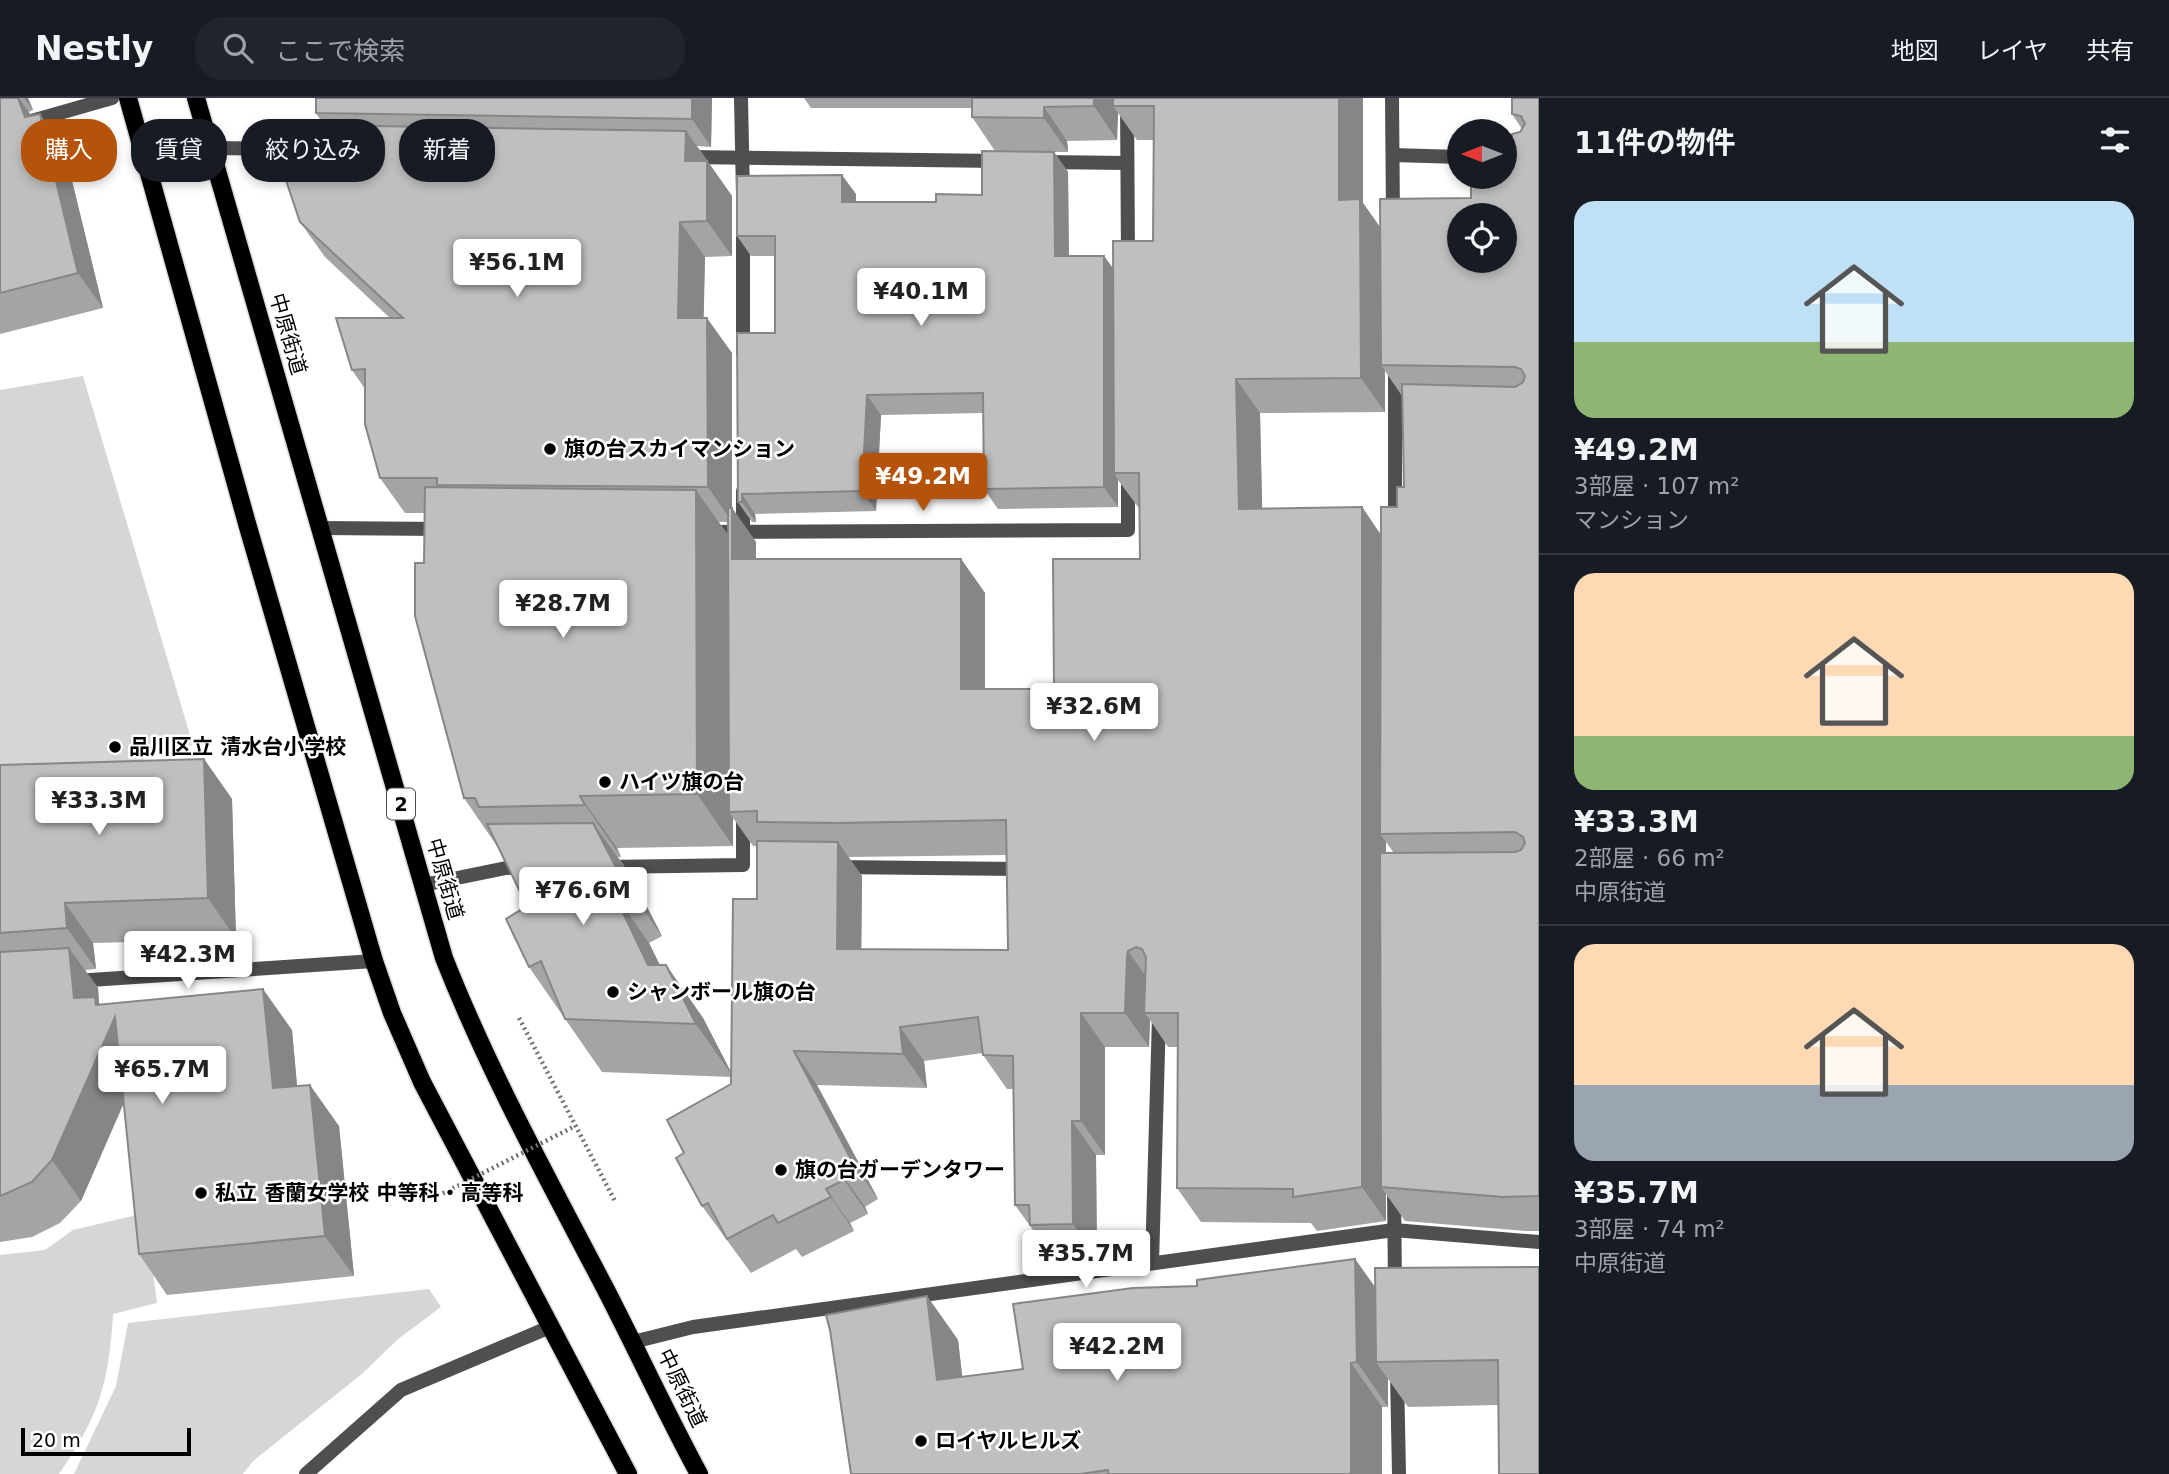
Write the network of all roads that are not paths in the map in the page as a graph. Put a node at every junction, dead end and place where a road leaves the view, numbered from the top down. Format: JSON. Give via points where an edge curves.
{"nodes":[{"id":1,"x":112,"y":98,"type":"edge"},
{"id":2,"x":128,"y":98,"type":"edge"},
{"id":3,"x":196,"y":98,"type":"edge"},
{"id":4,"x":741,"y":98,"type":"edge"},
{"id":5,"x":1127,"y":98,"type":"edge"},
{"id":6,"x":1392,"y":98,"type":"edge"},
{"id":7,"x":202,"y":119,"type":"edge"},
{"id":8,"x":0,"y":130,"type":"edge"},
{"id":9,"x":1393,"y":155,"type":"junction"},
{"id":10,"x":674,"y":156,"type":"edge"},
{"id":11,"x":1447,"y":156,"type":"edge"},
{"id":12,"x":1517,"y":157,"type":"edge"},
{"id":13,"x":742,"y":158,"type":"junction"},
{"id":14,"x":1539,"y":158,"type":"edge"},
{"id":15,"x":1127,"y":163,"type":"junction"},
{"id":16,"x":220,"y":182,"type":"edge"},
{"id":17,"x":1394,"y":235,"type":"edge"},
{"id":18,"x":1128,"y":272,"type":"edge"},
{"id":19,"x":1395,"y":355,"type":"edge"},
{"id":20,"x":743,"y":366,"type":"edge"},
{"id":21,"x":1128,"y":462,"type":"edge"},
{"id":22,"x":743,"y":476,"type":"edge"},
{"id":23,"x":322,"y":528,"type":"junction"},
{"id":24,"x":454,"y":529,"type":"edge"},
{"id":25,"x":688,"y":531,"type":"edge"},
{"id":26,"x":743,"y":532,"type":"junction"},
{"id":27,"x":1395,"y":532,"type":"edge"},
{"id":28,"x":743,"y":560,"type":"edge"},
{"id":29,"x":743,"y":796,"type":"edge"},
{"id":30,"x":534,"y":867,"type":"edge"},
{"id":31,"x":590,"y":867,"type":"edge"},
{"id":32,"x":826,"y":867,"type":"edge"},
{"id":33,"x":1018,"y":869,"type":"edge"},
{"id":34,"x":424,"y":885,"type":"junction"},
{"id":35,"x":374,"y":961,"type":"junction"},
{"id":36,"x":60,"y":982,"type":"edge"},
{"id":37,"x":1160,"y":1004,"type":"edge"},
{"id":38,"x":1394,"y":1175,"type":"edge"},
{"id":39,"x":1394,"y":1230,"type":"junction"},
{"id":40,"x":1539,"y":1242,"type":"edge"},
{"id":41,"x":1152,"y":1263,"type":"junction"},
{"id":42,"x":1395,"y":1297,"type":"edge"},
{"id":43,"x":550,"y":1327,"type":"junction"},
{"id":44,"x":633,"y":1342,"type":"junction"},
{"id":45,"x":1396,"y":1365,"type":"edge"},
{"id":46,"x":306,"y":1474,"type":"edge"},
{"id":47,"x":628,"y":1474,"type":"edge"},
{"id":48,"x":699,"y":1474,"type":"edge"},
{"id":49,"x":1399,"y":1474,"type":"edge"}],
"edges":[{"from":1,"to":8,"type":"street"},
{"from":2,"to":35,"type":"main road"},
{"from":3,"to":7,"type":"main road","name":"中原街道","number":"2"},
{"from":4,"to":13,"type":"street"},
{"from":5,"to":15,"type":"street"},
{"from":6,"to":9,"type":"street"},
{"from":9,"to":11,"type":"street"},
{"from":9,"to":17,"type":"street"},
{"from":10,"to":13,"type":"street"},
{"from":12,"to":14,"type":"street"},
{"from":13,"to":15,"type":"street"},
{"from":13,"to":20,"type":"street"},
{"from":15,"to":18,"type":"street"},
{"from":16,"to":23,"type":"main road","name":"中原街道","number":"2"},
{"from":19,"to":27,"type":"street","via":[[1402,408]]},
{"from":21,"to":26,"type":"street","via":[[1128,530]]},
{"from":22,"to":26,"type":"street"},
{"from":23,"to":24,"type":"street"},
{"from":23,"to":34,"type":"main road","name":"中原街道","number":"2"},
{"from":25,"to":26,"type":"street"},
{"from":26,"to":28,"type":"street"},
{"from":29,"to":31,"type":"street","via":[[750,865]]},
{"from":30,"to":34,"type":"street","via":[[506,868]]},
{"from":32,"to":33,"type":"street"},
{"from":34,"to":44,"type":"main road","name":"中原街道","number":"2","via":[[444,958],[470,1025]]},
{"from":35,"to":36,"type":"street"},
{"from":35,"to":43,"type":"main road","via":[[422,1082]]},
{"from":37,"to":41,"type":"street"},
{"from":38,"to":39,"type":"street"},
{"from":39,"to":40,"type":"street"},
{"from":39,"to":41,"type":"street"},
{"from":39,"to":42,"type":"street"},
{"from":41,"to":44,"type":"street","via":[[694,1327]]},
{"from":43,"to":46,"type":"street","via":[[401,1390]]},
{"from":43,"to":47,"type":"main road"},
{"from":44,"to":48,"type":"main road","name":"中原街道","number":"2"},
{"from":45,"to":49,"type":"street"}]}
